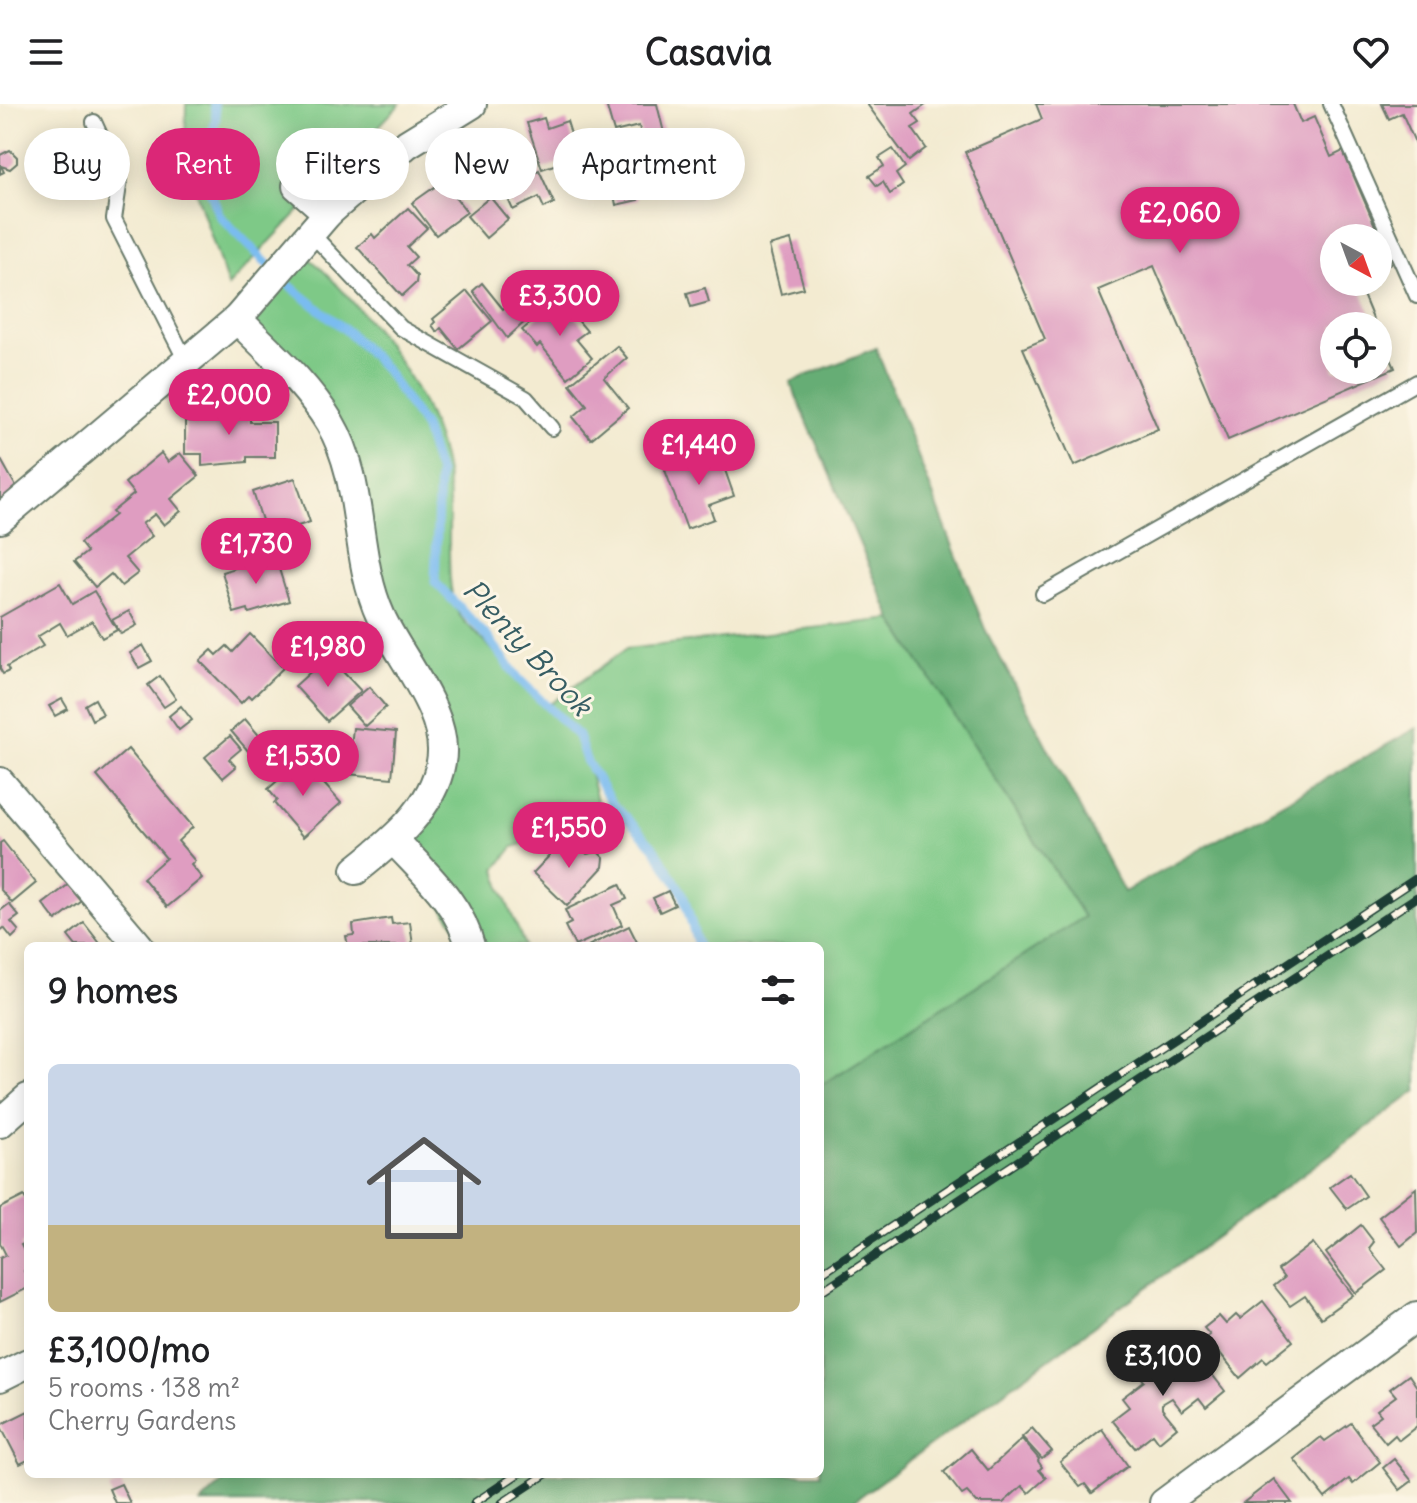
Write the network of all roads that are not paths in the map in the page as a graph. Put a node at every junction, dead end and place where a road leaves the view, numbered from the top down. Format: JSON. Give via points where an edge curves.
{"nodes":[{"id":1,"x":472,"y":104,"type":"edge"},
{"id":2,"x":1331,"y":104,"type":"edge"},
{"id":3,"x":94,"y":122,"type":"dead end"},
{"id":4,"x":306,"y":200,"type":"edge"},
{"id":5,"x":319,"y":222,"type":"junction"},
{"id":6,"x":1417,"y":296,"type":"edge"},
{"id":7,"x":237,"y":319,"type":"junction"},
{"id":8,"x":187,"y":363,"type":"junction"},
{"id":9,"x":1417,"y":382,"type":"edge"},
{"id":10,"x":552,"y":428,"type":"dead end"},
{"id":11,"x":0,"y":519,"type":"edge"},
{"id":12,"x":1043,"y":594,"type":"dead end"},
{"id":13,"x":0,"y":782,"type":"edge"},
{"id":14,"x":394,"y":840,"type":"junction"},
{"id":15,"x":356,"y":870,"type":"dead end"},
{"id":16,"x":136,"y":942,"type":"edge"},
{"id":17,"x":469,"y":942,"type":"edge"},
{"id":18,"x":24,"y":1102,"type":"edge"},
{"id":19,"x":0,"y":1123,"type":"edge"},
{"id":20,"x":1417,"y":1316,"type":"edge"},
{"id":21,"x":24,"y":1365,"type":"edge"},
{"id":22,"x":0,"y":1377,"type":"edge"},
{"id":23,"x":1164,"y":1503,"type":"edge"}],
"edges":[{"from":1,"to":5,"type":"street","via":[[407,144]]},
{"from":2,"to":6,"type":"lane"},
{"from":3,"to":8,"type":"lane","via":[[120,179],[114,219]]},
{"from":4,"to":5,"type":"street"},
{"from":5,"to":7,"type":"street"},
{"from":5,"to":10,"type":"lane","via":[[401,328],[526,398]]},
{"from":7,"to":8,"type":"street"},
{"from":7,"to":14,"type":"street","via":[[311,393],[332,427],[353,483],[380,616],[440,733],[441,762],[430,789]]},
{"from":8,"to":11,"type":"street"},
{"from":9,"to":12,"type":"lane"},
{"from":13,"to":16,"type":"street"},
{"from":14,"to":15,"type":"street"},
{"from":14,"to":17,"type":"street","via":[[465,924]]},
{"from":18,"to":19,"type":"street"},
{"from":20,"to":23,"type":"street"},
{"from":21,"to":22,"type":"street"}]}
